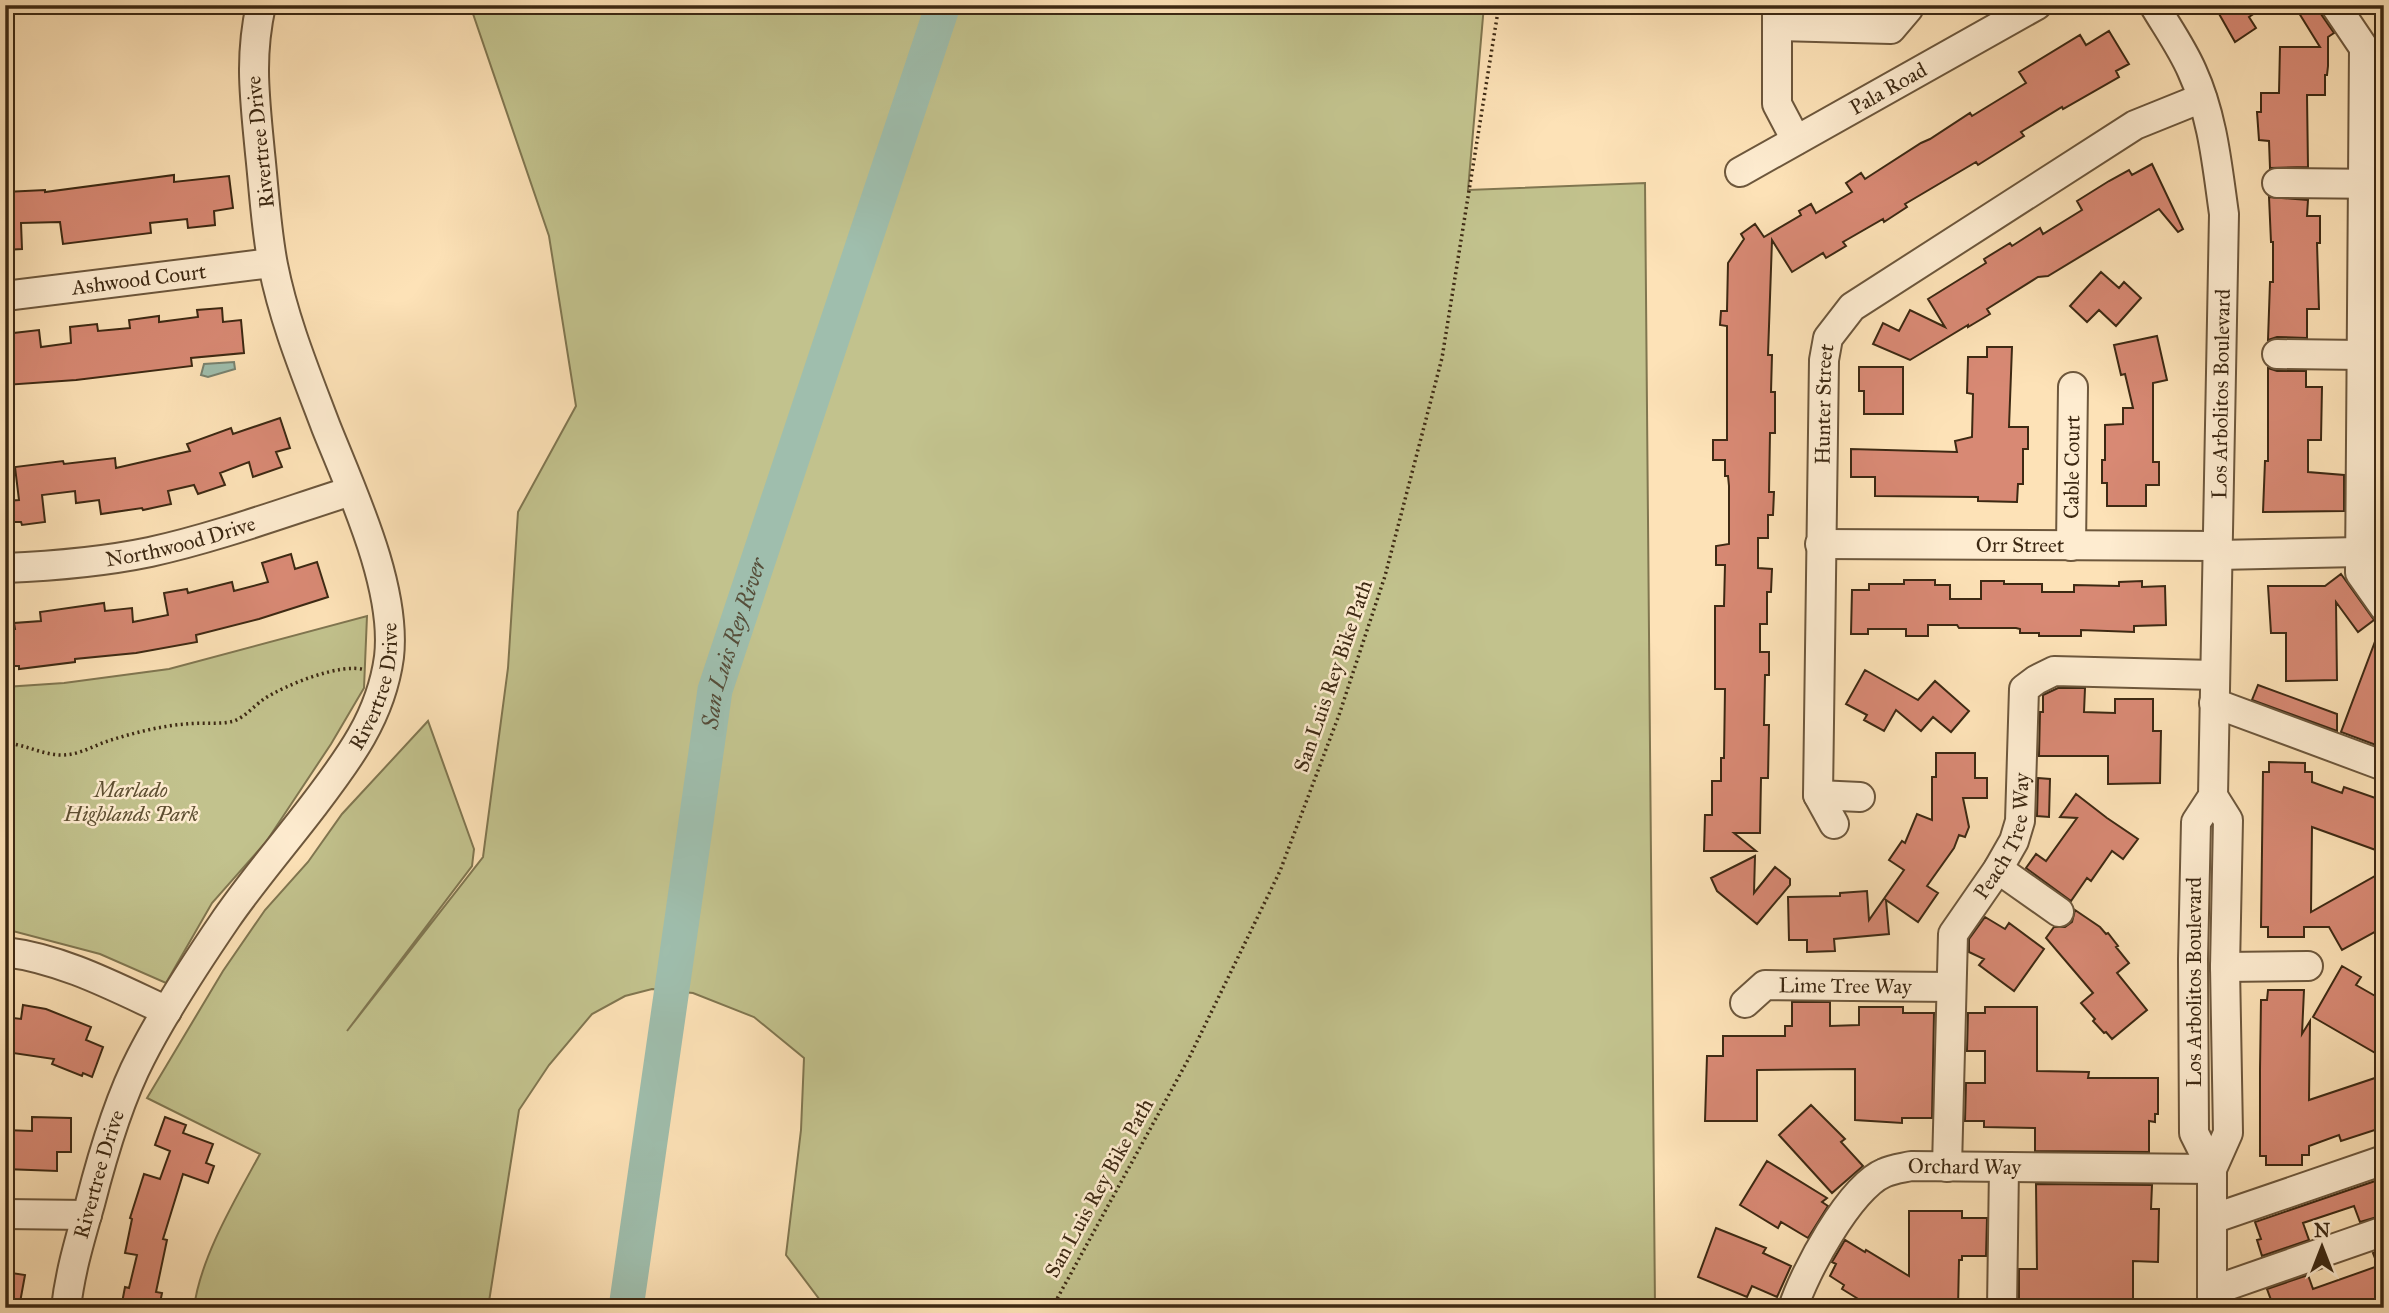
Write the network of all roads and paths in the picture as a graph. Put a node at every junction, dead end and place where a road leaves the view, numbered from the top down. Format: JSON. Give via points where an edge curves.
{"nodes":[{"id":1,"x":261,"y":5,"type":"edge"},
{"id":2,"x":1499,"y":5,"type":"edge"},
{"id":3,"x":1908,"y":5,"type":"edge"},
{"id":4,"x":2036,"y":5,"type":"edge"},
{"id":5,"x":2154,"y":5,"type":"edge"},
{"id":6,"x":2335,"y":5,"type":"edge"},
{"id":7,"x":1777,"y":16,"type":"edge"},
{"id":8,"x":2202,"y":98,"type":"junction"},
{"id":9,"x":1796,"y":140,"type":"junction"},
{"id":10,"x":1740,"y":172,"type":"dead end"},
{"id":11,"x":2277,"y":183,"type":"dead end"},
{"id":12,"x":2373,"y":184,"type":"edge"},
{"id":13,"x":272,"y":263,"type":"junction"},
{"id":14,"x":5,"y":296,"type":"edge"},
{"id":15,"x":2277,"y":354,"type":"dead end"},
{"id":16,"x":2368,"y":361,"type":"edge"},
{"id":17,"x":2073,"y":387,"type":"dead end"},
{"id":18,"x":351,"y":491,"type":"junction"},
{"id":19,"x":1820,"y":544,"type":"junction"},
{"id":20,"x":2071,"y":547,"type":"junction"},
{"id":21,"x":2218,"y":551,"type":"junction"},
{"id":22,"x":2360,"y":552,"type":"junction"},
{"id":23,"x":5,"y":568,"type":"edge"},
{"id":24,"x":2384,"y":607,"type":"edge"},
{"id":25,"x":2214,"y":675,"type":"junction"},
{"id":26,"x":384,"y":684,"type":"junction"},
{"id":27,"x":2214,"y":703,"type":"junction"},
{"id":28,"x":5,"y":743,"type":"edge"},
{"id":29,"x":2384,"y":766,"type":"edge"},
{"id":30,"x":1818,"y":795,"type":"junction"},
{"id":31,"x":2213,"y":796,"type":"junction"},
{"id":32,"x":1860,"y":797,"type":"dead end"},
{"id":33,"x":1834,"y":824,"type":"dead end"},
{"id":34,"x":1998,"y":869,"type":"junction"},
{"id":35,"x":2059,"y":912,"type":"dead end"},
{"id":36,"x":5,"y":952,"type":"edge"},
{"id":37,"x":2308,"y":966,"type":"dead end"},
{"id":38,"x":2225,"y":967,"type":"junction"},
{"id":39,"x":1951,"y":987,"type":"junction"},
{"id":40,"x":1745,"y":1003,"type":"dead end"},
{"id":41,"x":167,"y":1011,"type":"junction"},
{"id":42,"x":2384,"y":1160,"type":"edge"},
{"id":43,"x":1947,"y":1167,"type":"junction"},
{"id":44,"x":2004,"y":1167,"type":"junction"},
{"id":45,"x":2212,"y":1168,"type":"junction"},
{"id":46,"x":5,"y":1214,"type":"edge"},
{"id":47,"x":87,"y":1215,"type":"junction"},
{"id":48,"x":2212,"y":1219,"type":"junction"},
{"id":49,"x":2384,"y":1231,"type":"edge"},
{"id":50,"x":2212,"y":1299,"type":"edge"},
{"id":51,"x":66,"y":1308,"type":"edge"},
{"id":52,"x":1052,"y":1308,"type":"edge"},
{"id":53,"x":1793,"y":1308,"type":"edge"},
{"id":54,"x":2002,"y":1308,"type":"edge"}],
"edges":[{"from":1,"to":13,"type":"street","name":"Rivertree Drive","via":[[252,78]]},
{"from":2,"to":52,"type":"path","name":"San Luis Rey Bike Path","via":[[1442,358],[1385,576],[1339,715],[1273,883],[1189,1058]]},
{"from":3,"to":7,"type":"street","via":[[1891,29]]},
{"from":4,"to":9,"type":"street","name":"Pala Road"},
{"from":5,"to":8,"type":"street","name":"Los Arbolitos Boulevard","via":[[2192,70]]},
{"from":6,"to":12,"type":"street","via":[[2364,48]]},
{"from":7,"to":9,"type":"street","via":[[1777,104]]},
{"from":8,"to":19,"type":"street","name":"Hunter Street","via":[[2135,125],[1852,307],[1828,338],[1824,360]]},
{"from":8,"to":21,"type":"street","name":"Los Arbolitos Boulevard","via":[[2212,129],[2224,214]]},
{"from":9,"to":10,"type":"street","name":"Pala Road"},
{"from":11,"to":12,"type":"street"},
{"from":12,"to":16,"type":"street"},
{"from":13,"to":14,"type":"street","name":"Ashwood Court"},
{"from":13,"to":18,"type":"street","name":"Rivertree Drive","via":[[303,366]]},
{"from":15,"to":16,"type":"street"},
{"from":16,"to":22,"type":"street"},
{"from":17,"to":20,"type":"street","name":"Cable Court"},
{"from":18,"to":23,"type":"street","name":"Northwood Drive","via":[[149,552],[64,565]]},
{"from":18,"to":26,"type":"street","name":"Rivertree Drive","via":[[387,606],[389,653]]},
{"from":19,"to":20,"type":"street","name":"Orr Street"},
{"from":19,"to":30,"type":"street","name":"Hunter Street"},
{"from":20,"to":21,"type":"street","name":"Orr Street"},
{"from":21,"to":22,"type":"street","name":"Orr Street"},
{"from":21,"to":25,"type":"street","name":"Los Arbolitos Boulevard"},
{"from":22,"to":24,"type":"street","via":[[2360,573]]},
{"from":25,"to":27,"type":"street","name":"Los Arbolitos Boulevard"},
{"from":25,"to":34,"type":"street","name":"Peach Tree Way","via":[[2054,671],[2024,689],[2020,821]]},
{"from":26,"to":28,"type":"path","via":[[363,668],[344,668],[284,688],[236,720],[150,730],[64,755]]},
{"from":26,"to":41,"type":"street","name":"Rivertree Drive","via":[[372,720],[351,756],[227,918]]},
{"from":27,"to":29,"type":"street"},
{"from":27,"to":31,"type":"street","name":"Los Arbolitos Boulevard"},
{"from":30,"to":32,"type":"street"},
{"from":30,"to":33,"type":"street","name":"Hunter Street"},
{"from":31,"to":38,"type":"street","name":"Los Arbolitos Boulevard","via":[[2228,820]]},
{"from":31,"to":45,"type":"street","name":"Los Arbolitos Boulevard","via":[[2196,821],[2193,959],[2194,1133]]},
{"from":34,"to":35,"type":"street"},
{"from":34,"to":39,"type":"street","name":"Peach Tree Way","via":[[1953,934]]},
{"from":36,"to":41,"type":"street","via":[[83,972]]},
{"from":37,"to":38,"type":"street"},
{"from":38,"to":45,"type":"street","name":"Los Arbolitos Boulevard","via":[[2228,1133]]},
{"from":39,"to":40,"type":"street","name":"Lime Tree Way","via":[[1765,985]]},
{"from":39,"to":43,"type":"street","name":"Peach Tree Way"},
{"from":41,"to":47,"type":"street","name":"Rivertree Drive","via":[[139,1060],[105,1148]]},
{"from":42,"to":48,"type":"street"},
{"from":43,"to":44,"type":"street","name":"Orchard Way"},
{"from":43,"to":53,"type":"street","name":"Orchard Way","via":[[1911,1166],[1883,1173],[1852,1198],[1800,1286]]},
{"from":44,"to":45,"type":"street","name":"Orchard Way"},
{"from":44,"to":54,"type":"street"},
{"from":45,"to":48,"type":"street","name":"Los Arbolitos Boulevard"},
{"from":46,"to":47,"type":"street"},
{"from":47,"to":51,"type":"street","name":"Rivertree Drive","via":[[70,1271]]},
{"from":48,"to":50,"type":"street","name":"Los Arbolitos Boulevard"},
{"from":49,"to":50,"type":"street"}]}
